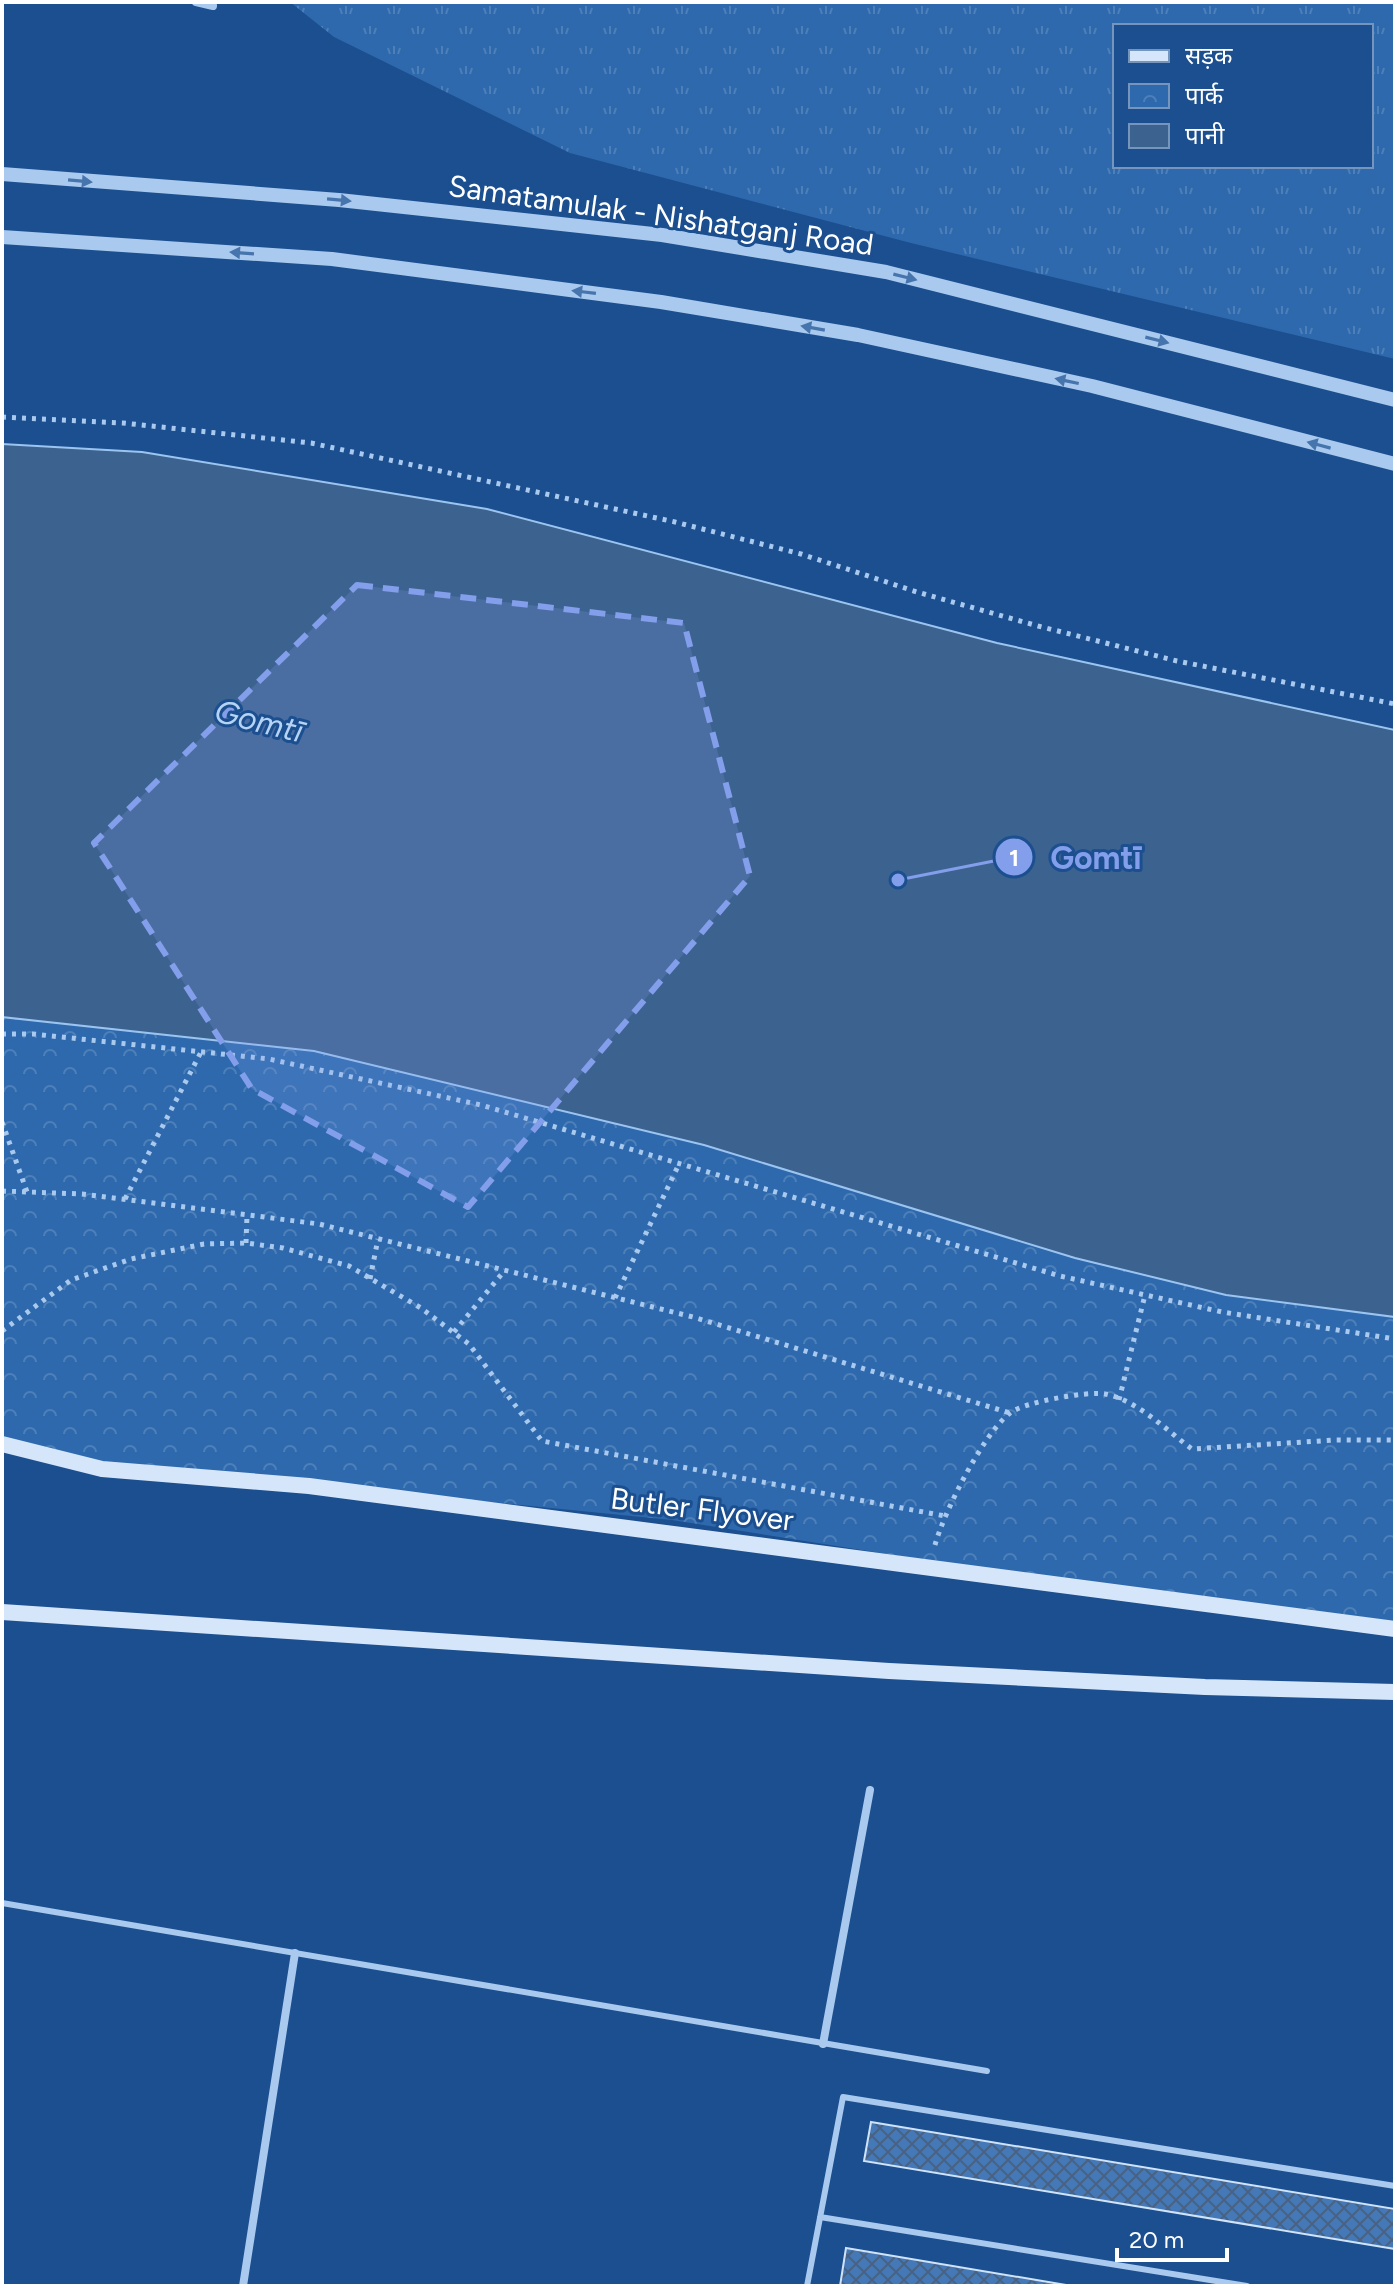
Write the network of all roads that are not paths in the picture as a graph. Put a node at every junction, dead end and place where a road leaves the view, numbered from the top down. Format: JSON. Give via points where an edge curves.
{"nodes":[{"id":1,"x":196,"y":2,"type":"edge"},
{"id":2,"x":213,"y":6,"type":"dead end"},
{"id":3,"x":2,"y":174,"type":"edge"},
{"id":4,"x":2,"y":237,"type":"edge"},
{"id":5,"x":1395,"y":400,"type":"edge"},
{"id":6,"x":1395,"y":464,"type":"edge"},
{"id":7,"x":2,"y":1444,"type":"edge"},
{"id":8,"x":2,"y":1612,"type":"edge"},
{"id":9,"x":1395,"y":1629,"type":"edge"},
{"id":10,"x":1395,"y":1692,"type":"edge"},
{"id":11,"x":870,"y":1790,"type":"dead end"},
{"id":12,"x":2,"y":1903,"type":"edge"},
{"id":13,"x":295,"y":1953,"type":"junction"},
{"id":14,"x":823,"y":2044,"type":"junction"},
{"id":15,"x":987,"y":2071,"type":"dead end"},
{"id":16,"x":1395,"y":2186,"type":"edge"},
{"id":17,"x":820,"y":2217,"type":"junction"},
{"id":18,"x":243,"y":2286,"type":"edge"},
{"id":19,"x":807,"y":2286,"type":"edge"},
{"id":20,"x":1247,"y":2286,"type":"edge"}],
"edges":[{"from":1,"to":2,"type":"street"},
{"from":3,"to":5,"type":"street","name":"Samatamulak - Nishatganj Road","one_way":true,"via":[[339,200],[662,235],[886,272]]},
{"from":6,"to":4,"type":"street","one_way":true,"via":[[1092,386],[858,335],[661,302],[332,259]]},
{"from":7,"to":9,"type":"main road","name":"Butler Flyover","via":[[102,1469],[309,1486]]},
{"from":8,"to":10,"type":"main road","via":[[889,1671]]},
{"from":11,"to":14,"type":"street"},
{"from":12,"to":13,"type":"lane"},
{"from":13,"to":14,"type":"lane"},
{"from":13,"to":18,"type":"street"},
{"from":14,"to":15,"type":"lane"},
{"from":16,"to":17,"type":"lane","via":[[843,2097]]},
{"from":17,"to":19,"type":"lane"},
{"from":17,"to":20,"type":"lane"}]}
